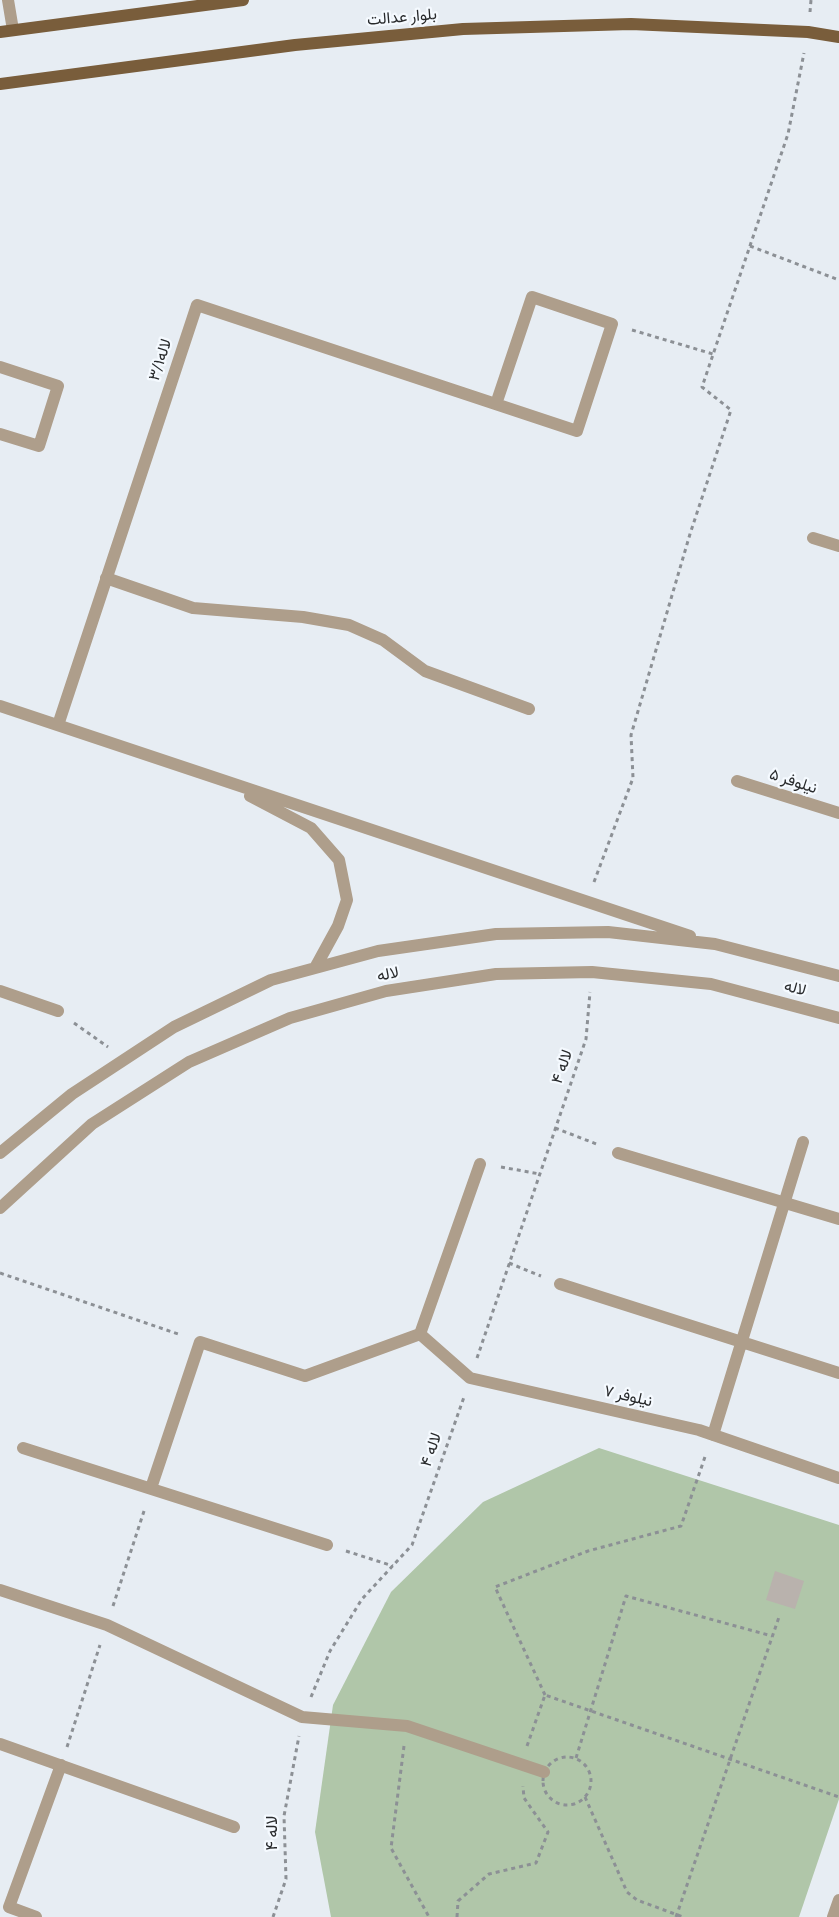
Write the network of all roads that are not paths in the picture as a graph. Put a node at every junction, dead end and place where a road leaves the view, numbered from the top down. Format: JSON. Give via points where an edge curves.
{"nodes":[{"id":1,"x":8,"y":0,"type":"edge"},
{"id":2,"x":243,"y":0,"type":"edge"},
{"id":3,"x":13,"y":30,"type":"junction"},
{"id":4,"x":0,"y":32,"type":"edge"},
{"id":5,"x":839,"y":37,"type":"edge"},
{"id":6,"x":0,"y":84,"type":"edge"},
{"id":7,"x":0,"y":367,"type":"edge"},
{"id":8,"x":496,"y":404,"type":"junction"},
{"id":9,"x":0,"y":434,"type":"edge"},
{"id":10,"x":813,"y":538,"type":"dead end"},
{"id":11,"x":839,"y":546,"type":"edge"},
{"id":12,"x":106,"y":578,"type":"junction"},
{"id":13,"x":0,"y":706,"type":"edge"},
{"id":14,"x":529,"y":710,"type":"dead end"},
{"id":15,"x":58,"y":725,"type":"junction"},
{"id":16,"x":217,"y":778,"type":"junction"},
{"id":17,"x":737,"y":781,"type":"dead end"},
{"id":18,"x":839,"y":813,"type":"edge"},
{"id":19,"x":715,"y":944,"type":"junction"},
{"id":20,"x":315,"y":968,"type":"junction"},
{"id":21,"x":839,"y":976,"type":"edge"},
{"id":22,"x":0,"y":991,"type":"edge"},
{"id":23,"x":58,"y":1011,"type":"road end"},
{"id":24,"x":839,"y":1018,"type":"edge"},
{"id":25,"x":803,"y":1142,"type":"dead end"},
{"id":26,"x":0,"y":1153,"type":"edge"},
{"id":27,"x":618,"y":1153,"type":"road end"},
{"id":28,"x":480,"y":1164,"type":"road end"},
{"id":29,"x":784,"y":1203,"type":"junction"},
{"id":30,"x":0,"y":1208,"type":"edge"},
{"id":31,"x":839,"y":1219,"type":"edge"},
{"id":32,"x":560,"y":1284,"type":"road end"},
{"id":33,"x":420,"y":1334,"type":"junction"},
{"id":34,"x":741,"y":1342,"type":"junction"},
{"id":35,"x":839,"y":1373,"type":"edge"},
{"id":36,"x":713,"y":1435,"type":"junction"},
{"id":37,"x":23,"y":1448,"type":"dead end"},
{"id":38,"x":839,"y":1478,"type":"edge"},
{"id":39,"x":151,"y":1488,"type":"junction"},
{"id":40,"x":327,"y":1545,"type":"road end"},
{"id":41,"x":0,"y":1590,"type":"edge"},
{"id":42,"x":0,"y":1744,"type":"edge"},
{"id":43,"x":61,"y":1765,"type":"junction"},
{"id":44,"x":544,"y":1772,"type":"road end"},
{"id":45,"x":234,"y":1827,"type":"dead end"},
{"id":46,"x":839,"y":1900,"type":"edge"},
{"id":47,"x":36,"y":1917,"type":"edge"},
{"id":48,"x":833,"y":1917,"type":"edge"}],
"edges":[{"from":1,"to":3,"type":"street"},
{"from":2,"to":3,"type":"main road"},
{"from":3,"to":4,"type":"main road"},
{"from":5,"to":6,"type":"main road","name":"بلوار عدالت","via":[[808,32],[631,24],[463,29],[295,45]]},
{"from":7,"to":9,"type":"street","via":[[58,386],[39,446]]},
{"from":8,"to":8,"type":"street","via":[[532,297],[612,324],[577,431]]},
{"from":8,"to":12,"type":"street","name":"لاله۳/۱","via":[[197,305]]},
{"from":10,"to":11,"type":"street"},
{"from":12,"to":14,"type":"street","via":[[193,608],[303,617],[349,626],[383,640],[425,671]]},
{"from":12,"to":15,"type":"street","name":"لاله۳/۱"},
{"from":13,"to":15,"type":"street"},
{"from":15,"to":16,"type":"street"},
{"from":16,"to":19,"type":"street"},
{"from":16,"to":20,"type":"street","via":[[311,828],[339,860],[347,900],[338,926]]},
{"from":17,"to":18,"type":"street","name":"نیلوفر ۵"},
{"from":19,"to":20,"type":"street","name":"لاله","via":[[608,932],[496,934],[378,951]]},
{"from":19,"to":21,"type":"street","name":"لاله"},
{"from":20,"to":26,"type":"street","name":"لاله","via":[[271,980],[174,1027],[72,1094]]},
{"from":22,"to":23,"type":"street"},
{"from":24,"to":30,"type":"street","name":"لاله","via":[[711,984],[592,972],[496,974],[386,991],[290,1018],[189,1062],[92,1124]]},
{"from":25,"to":29,"type":"street"},
{"from":27,"to":29,"type":"street"},
{"from":28,"to":33,"type":"street"},
{"from":29,"to":31,"type":"street"},
{"from":29,"to":34,"type":"street"},
{"from":32,"to":34,"type":"street"},
{"from":33,"to":36,"type":"street","name":"نیلوفر ۷","via":[[470,1378]]},
{"from":33,"to":39,"type":"street","via":[[305,1376],[200,1342]]},
{"from":34,"to":35,"type":"street"},
{"from":34,"to":36,"type":"street"},
{"from":36,"to":38,"type":"street","name":"نیلوفر ۷"},
{"from":37,"to":39,"type":"street"},
{"from":39,"to":40,"type":"street"},
{"from":41,"to":44,"type":"street","via":[[107,1624],[302,1717],[407,1726]]},
{"from":42,"to":43,"type":"street"},
{"from":43,"to":45,"type":"street"},
{"from":43,"to":47,"type":"street","via":[[9,1907]]},
{"from":46,"to":48,"type":"street"}]}
